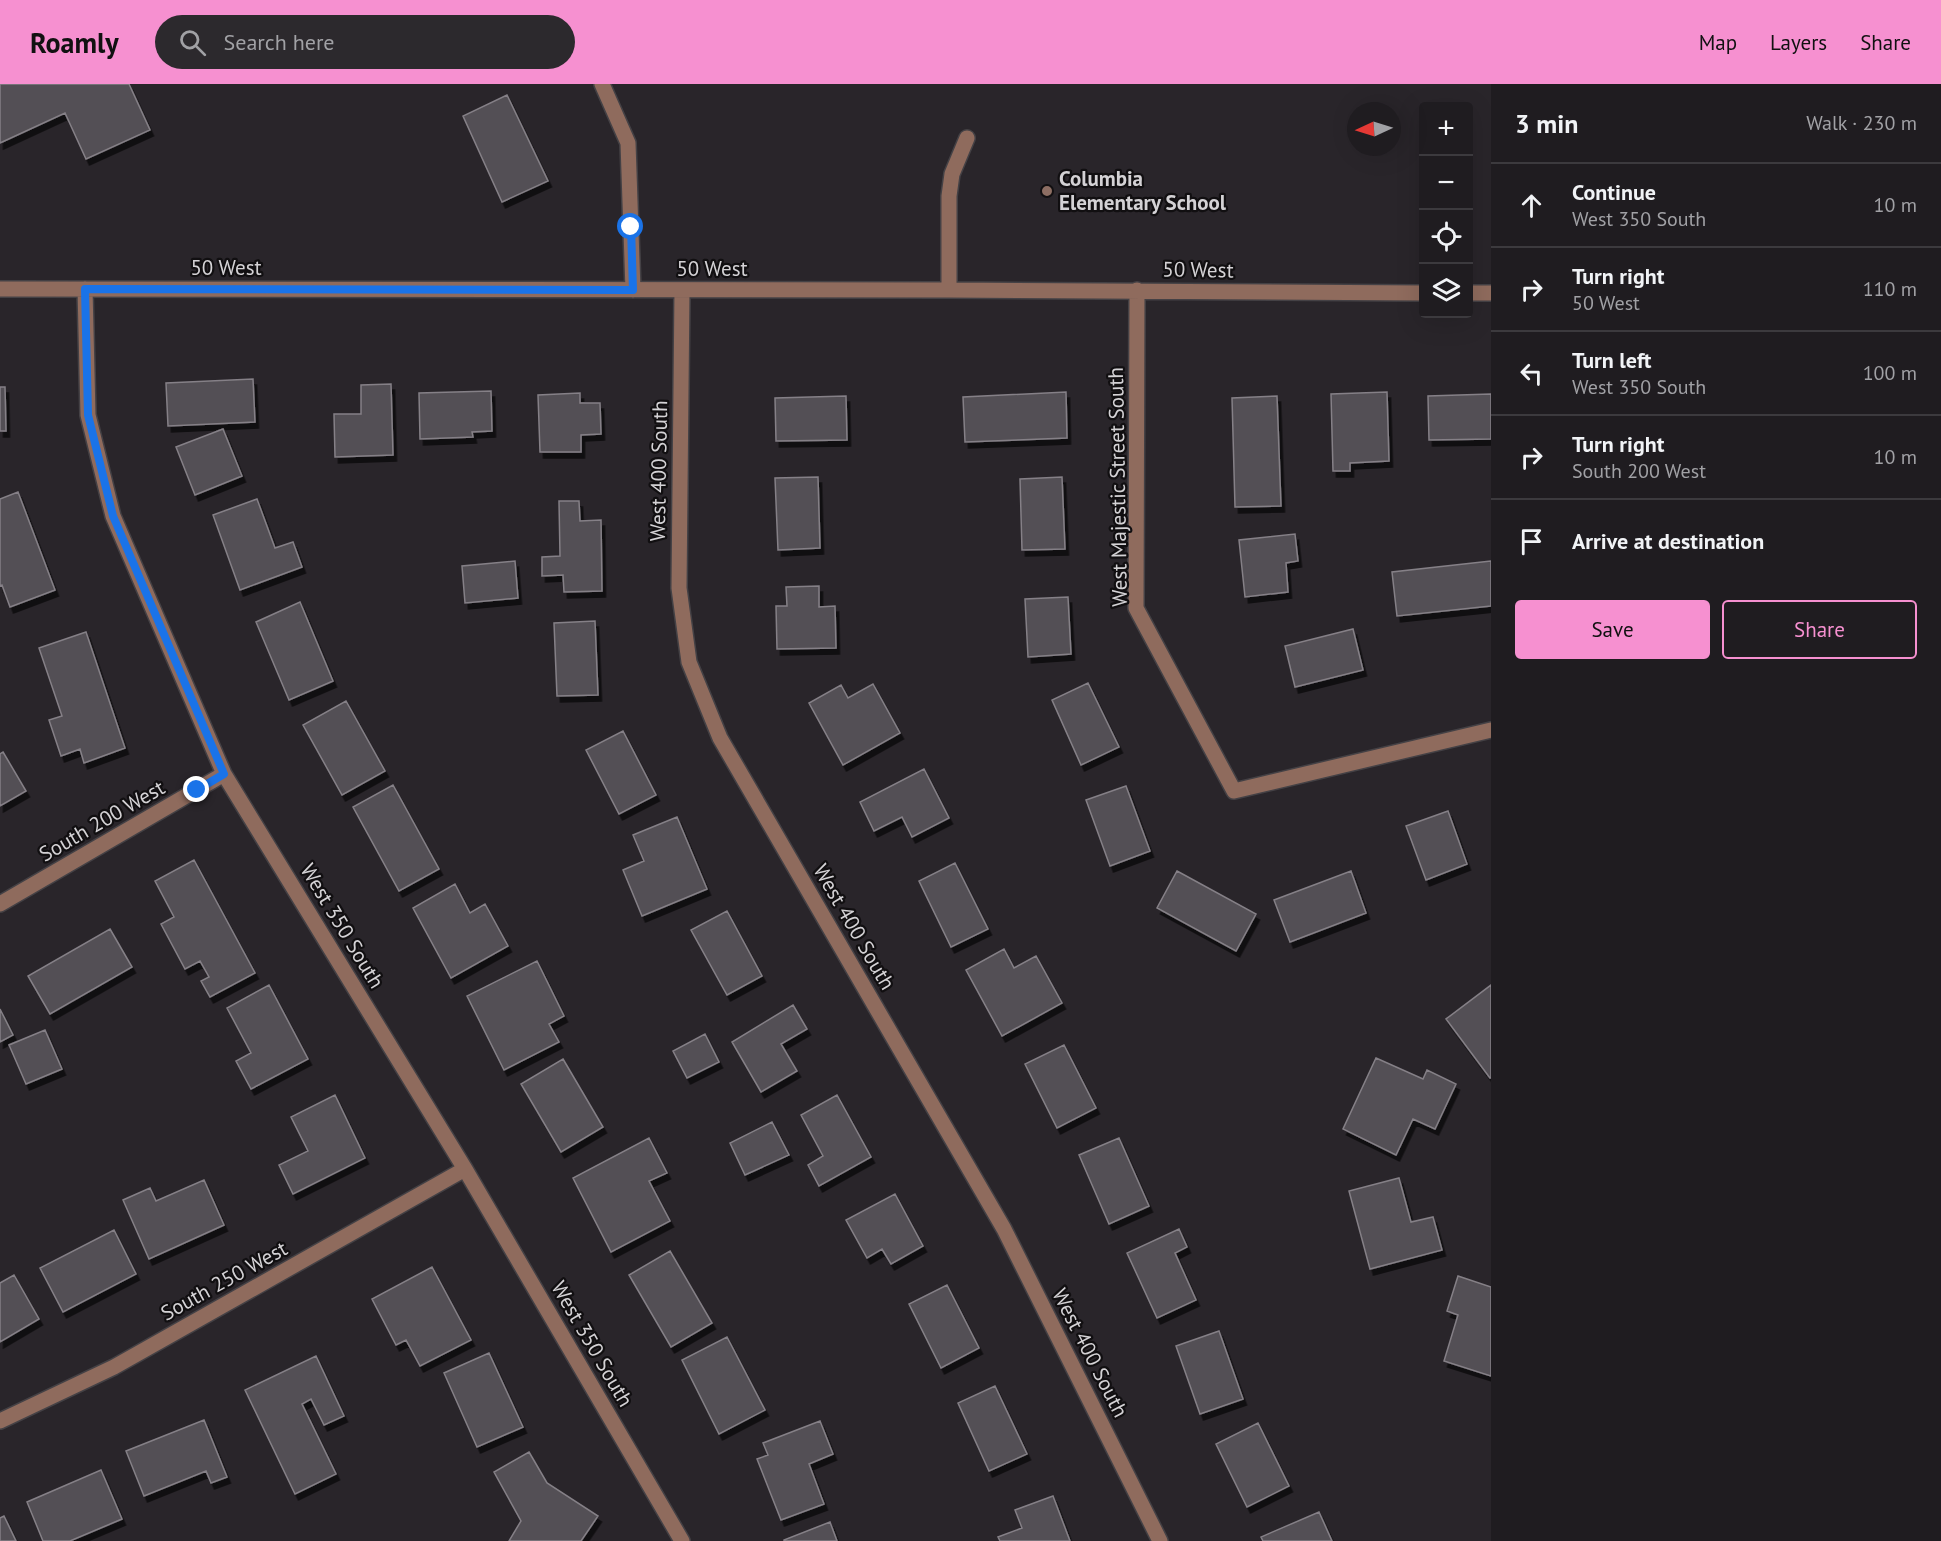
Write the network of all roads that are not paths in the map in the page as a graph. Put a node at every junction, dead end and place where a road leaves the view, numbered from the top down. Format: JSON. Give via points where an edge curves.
{"nodes":[{"id":1,"x":602,"y":84,"type":"edge"},
{"id":2,"x":967,"y":138,"type":"dead end"},
{"id":3,"x":0,"y":289,"type":"edge"},
{"id":4,"x":85,"y":289,"type":"junction"},
{"id":5,"x":633,"y":290,"type":"junction"},
{"id":6,"x":682,"y":290,"type":"junction"},
{"id":7,"x":949,"y":290,"type":"junction"},
{"id":8,"x":1137,"y":290,"type":"junction"},
{"id":9,"x":1419,"y":293,"type":"edge"},
{"id":10,"x":1473,"y":293,"type":"edge"},
{"id":11,"x":1491,"y":293,"type":"edge"},
{"id":12,"x":1491,"y":730,"type":"edge"},
{"id":13,"x":224,"y":774,"type":"junction"},
{"id":14,"x":0,"y":904,"type":"edge"},
{"id":15,"x":465,"y":1169,"type":"junction"},
{"id":16,"x":0,"y":1421,"type":"edge"},
{"id":17,"x":682,"y":1541,"type":"edge"},
{"id":18,"x":1160,"y":1541,"type":"edge"}],
"edges":[{"from":1,"to":5,"type":"street","via":[[627,143]]},
{"from":2,"to":7,"type":"street","via":[[952,174],[949,196]]},
{"from":3,"to":4,"type":"street","name":"50 West"},
{"from":4,"to":5,"type":"street","name":"50 West"},
{"from":4,"to":13,"type":"street","name":"West 350 South","via":[[88,415],[113,516]]},
{"from":5,"to":6,"type":"street","name":"50 West"},
{"from":6,"to":7,"type":"street","name":"50 West"},
{"from":6,"to":18,"type":"street","name":"West 400 South","via":[[679,588],[688,662],[720,738],[1004,1229]]},
{"from":7,"to":8,"type":"street","name":"50 West"},
{"from":8,"to":9,"type":"street","name":"50 West"},
{"from":8,"to":12,"type":"street","name":"West Majestic Street South","via":[[1136,608],[1234,791]]},
{"from":10,"to":11,"type":"street"},
{"from":13,"to":14,"type":"street","name":"South 200 West"},
{"from":13,"to":15,"type":"street","name":"West 350 South"},
{"from":15,"to":16,"type":"street","name":"South 250 West","via":[[114,1367]]},
{"from":15,"to":17,"type":"street","name":"West 350 South"}]}
